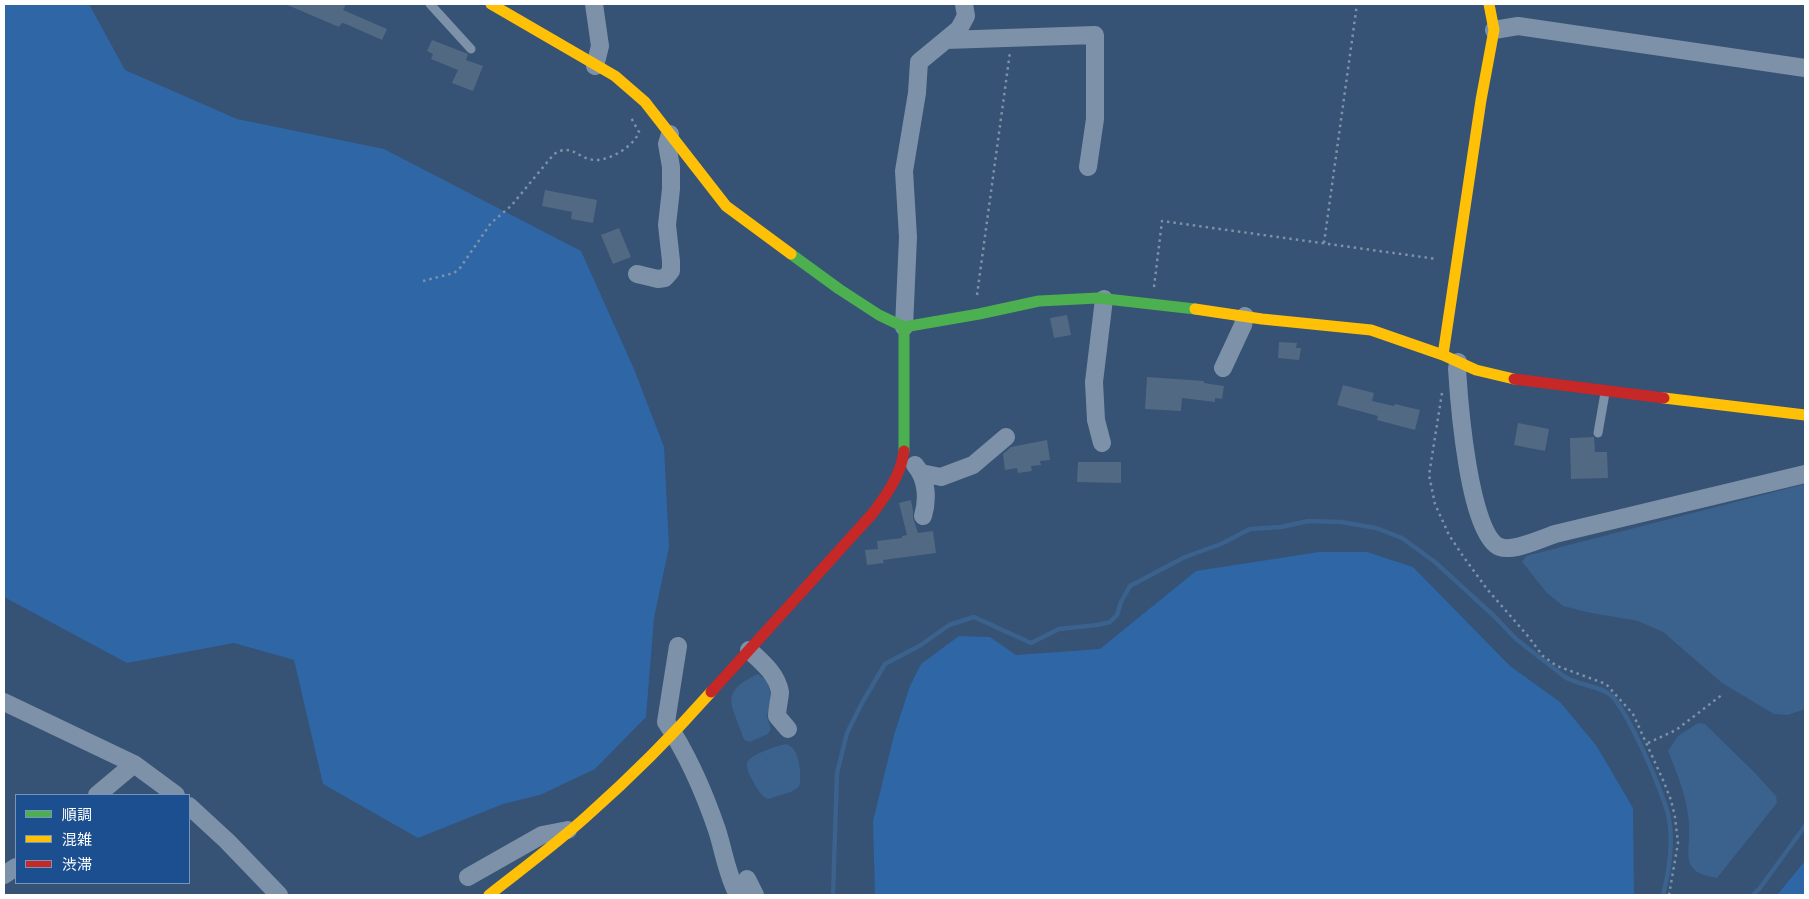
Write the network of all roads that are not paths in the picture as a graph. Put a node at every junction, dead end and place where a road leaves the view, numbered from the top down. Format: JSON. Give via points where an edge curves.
{"nodes":[{"id":1,"x":430,"y":4,"type":"edge"},
{"id":2,"x":491,"y":4,"type":"edge"},
{"id":3,"x":594,"y":4,"type":"edge"},
{"id":4,"x":964,"y":4,"type":"edge"},
{"id":5,"x":1489,"y":4,"type":"edge"},
{"id":6,"x":1494,"y":30,"type":"junction"},
{"id":7,"x":946,"y":40,"type":"junction"},
{"id":8,"x":471,"y":49,"type":"dead end"},
{"id":9,"x":595,"y":66,"type":"junction"},
{"id":10,"x":1805,"y":68,"type":"edge"},
{"id":11,"x":670,"y":134,"type":"junction"},
{"id":12,"x":1088,"y":167,"type":"dead end"},
{"id":13,"x":637,"y":274,"type":"dead end"},
{"id":14,"x":1104,"y":299,"type":"junction"},
{"id":15,"x":1245,"y":316,"type":"junction"},
{"id":16,"x":904,"y":327,"type":"junction"},
{"id":17,"x":1451,"y":359,"type":"junction"},
{"id":18,"x":1223,"y":368,"type":"dead end"},
{"id":19,"x":1606,"y":390,"type":"junction"},
{"id":20,"x":1805,"y":415,"type":"edge"},
{"id":21,"x":1598,"y":433,"type":"dead end"},
{"id":22,"x":1006,"y":437,"type":"dead end"},
{"id":23,"x":1102,"y":443,"type":"dead end"},
{"id":24,"x":903,"y":460,"type":"junction"},
{"id":25,"x":921,"y":473,"type":"junction"},
{"id":26,"x":1805,"y":474,"type":"edge"},
{"id":27,"x":923,"y":516,"type":"dead end"},
{"id":28,"x":678,"y":646,"type":"dead end"},
{"id":29,"x":749,"y":650,"type":"junction"},
{"id":30,"x":4,"y":702,"type":"edge"},
{"id":31,"x":788,"y":729,"type":"dead end"},
{"id":32,"x":673,"y":734,"type":"junction"},
{"id":33,"x":134,"y":764,"type":"junction"},
{"id":34,"x":98,"y":794,"type":"edge"},
{"id":35,"x":175,"y":794,"type":"edge"},
{"id":36,"x":190,"y":807,"type":"edge"},
{"id":37,"x":571,"y":829,"type":"junction"},
{"id":38,"x":15,"y":868,"type":"edge"},
{"id":39,"x":4,"y":874,"type":"edge"},
{"id":40,"x":468,"y":877,"type":"dead end"},
{"id":41,"x":279,"y":895,"type":"edge"},
{"id":42,"x":489,"y":895,"type":"edge"},
{"id":43,"x":738,"y":895,"type":"edge"}],
"edges":[{"from":1,"to":8,"type":"lane"},
{"from":2,"to":9,"type":"street"},
{"from":3,"to":9,"type":"street","via":[[600,46]]},
{"from":4,"to":7,"type":"street","via":[[966,16],[959,29]]},
{"from":5,"to":6,"type":"street"},
{"from":6,"to":10,"type":"street","via":[[1518,26]]},
{"from":6,"to":17,"type":"street","via":[[1458,262]]},
{"from":7,"to":12,"type":"street","via":[[1094,35],[1095,119]]},
{"from":7,"to":16,"type":"street","via":[[919,62],[904,171],[908,237]]},
{"from":9,"to":11,"type":"street","via":[[614,76],[645,102]]},
{"from":11,"to":13,"type":"street","via":[[667,144],[671,189],[667,225],[671,271],[665,278],[658,279]]},
{"from":11,"to":16,"type":"street","via":[[726,206],[839,289]]},
{"from":14,"to":15,"type":"street"},
{"from":14,"to":16,"type":"street","via":[[1039,301]]},
{"from":14,"to":23,"type":"street","via":[[1094,382],[1096,420]]},
{"from":15,"to":17,"type":"street","via":[[1371,330]]},
{"from":15,"to":18,"type":"street","via":[[1244,325]]},
{"from":16,"to":24,"type":"street"},
{"from":17,"to":19,"type":"street","via":[[1494,376]]},
{"from":17,"to":26,"type":"street","via":[[1456,369],[1473,497],[1480,522],[1498,547],[1520,546],[1555,534]]},
{"from":19,"to":20,"type":"street"},
{"from":19,"to":21,"type":"lane"},
{"from":22,"to":25,"type":"street","via":[[972,465],[942,477]]},
{"from":24,"to":25,"type":"street","via":[[916,465]]},
{"from":24,"to":29,"type":"street","via":[[889,491],[873,514]]},
{"from":25,"to":27,"type":"street","via":[[927,494]]},
{"from":28,"to":32,"type":"street","via":[[666,722]]},
{"from":29,"to":31,"type":"street","via":[[768,668],[777,684],[780,694],[777,716]]},
{"from":29,"to":32,"type":"street"},
{"from":30,"to":33,"type":"street"},
{"from":32,"to":37,"type":"street"},
{"from":32,"to":43,"type":"street","via":[[707,804]]},
{"from":33,"to":34,"type":"street"},
{"from":33,"to":35,"type":"street"},
{"from":36,"to":41,"type":"street"},
{"from":37,"to":40,"type":"street","via":[[542,835]]},
{"from":37,"to":42,"type":"street"},
{"from":38,"to":39,"type":"street"}]}
